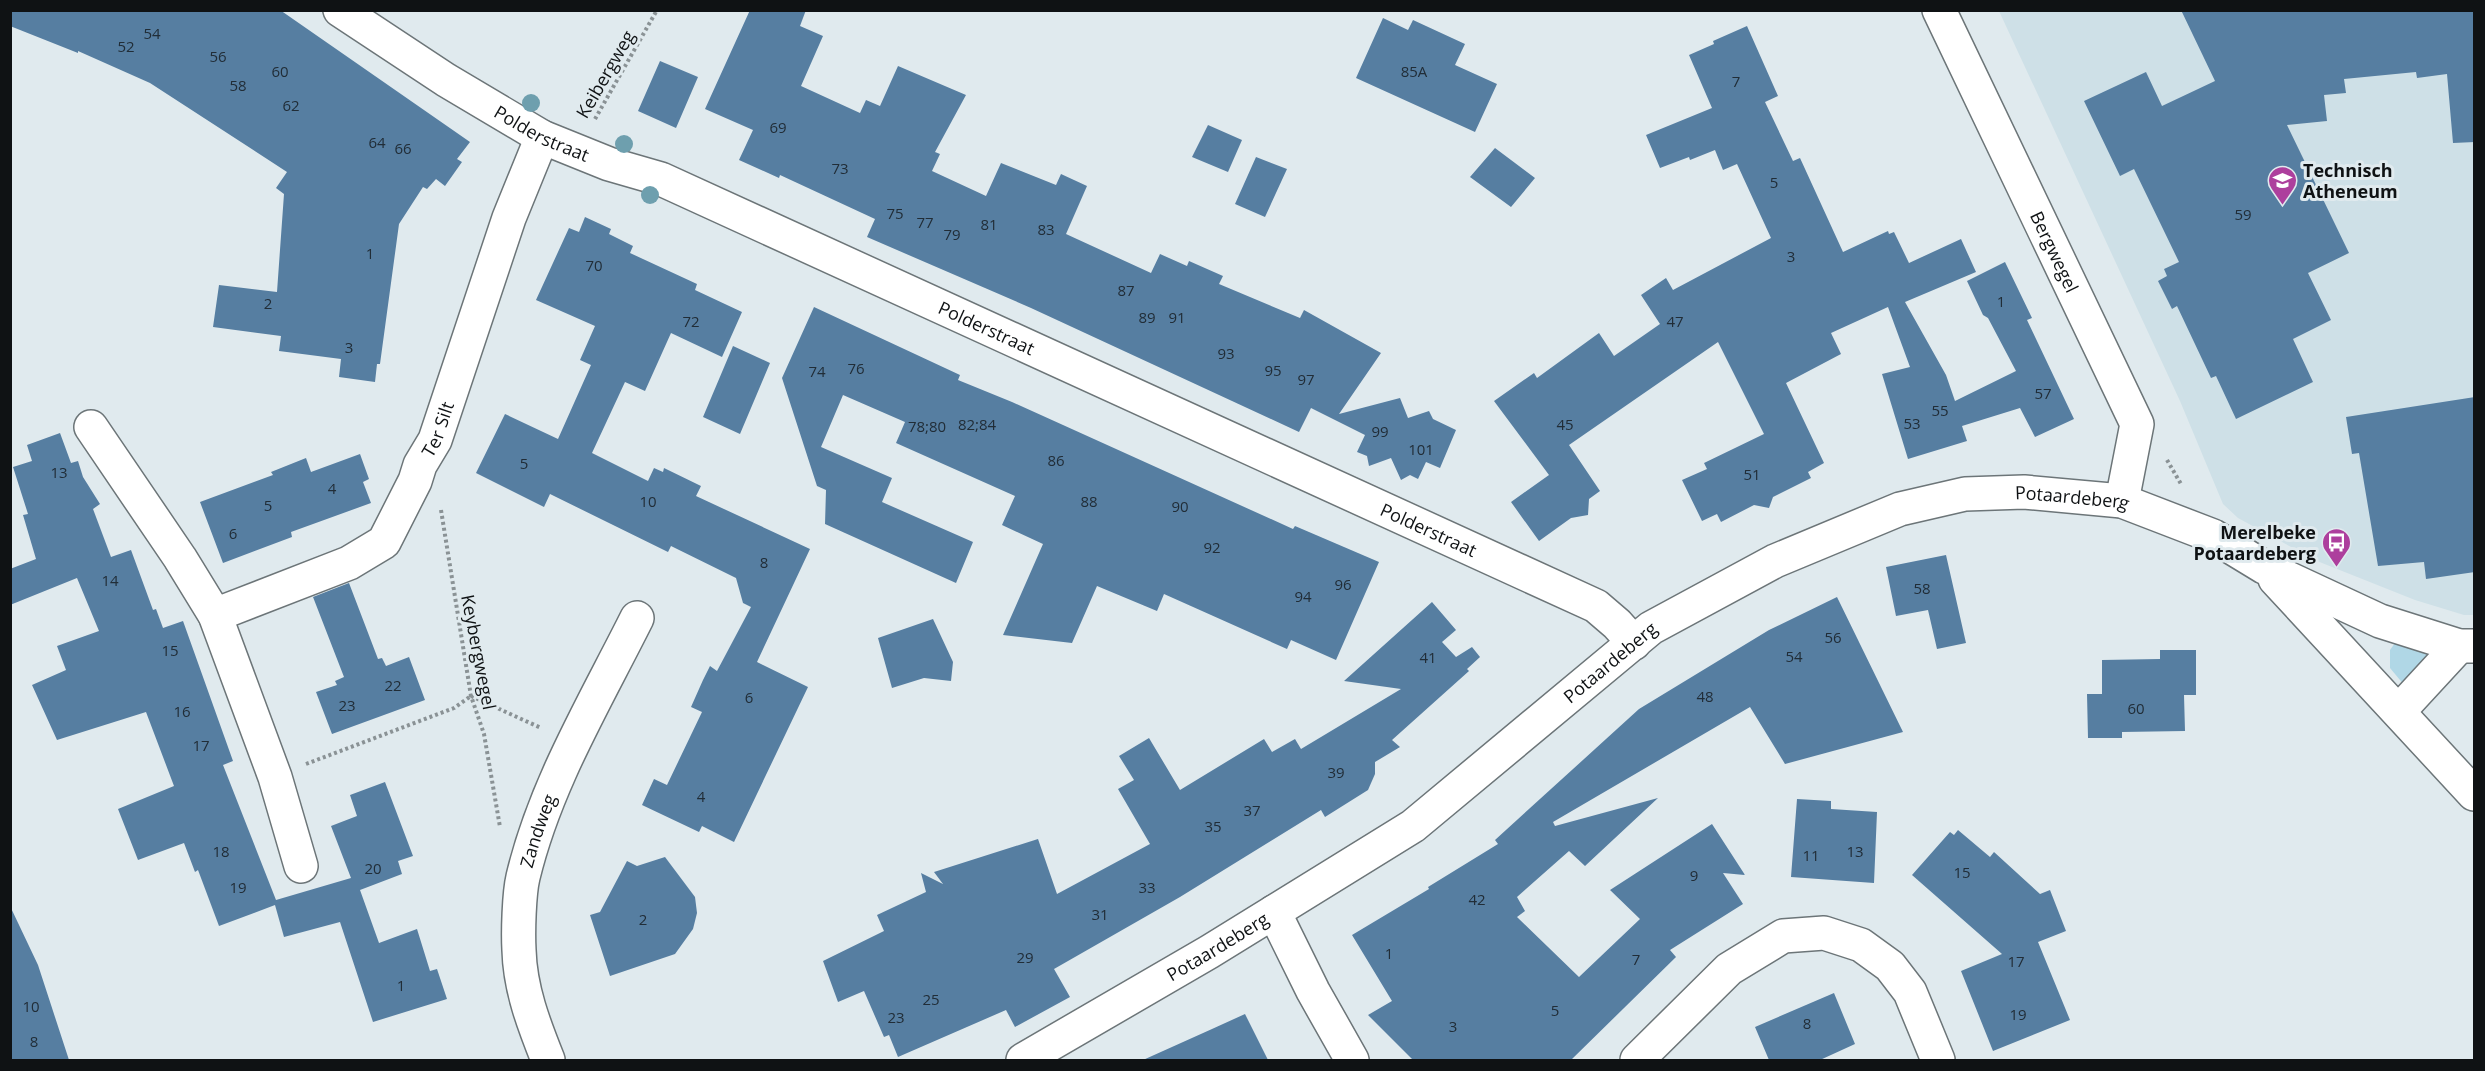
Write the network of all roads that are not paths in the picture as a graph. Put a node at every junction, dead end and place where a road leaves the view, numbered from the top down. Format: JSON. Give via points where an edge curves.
{"nodes":[{"id":1,"x":340,"y":10,"type":"edge"},
{"id":2,"x":1939,"y":10,"type":"edge"},
{"id":3,"x":542,"y":137,"type":"junction"},
{"id":4,"x":91,"y":427,"type":"dead end"},
{"id":5,"x":2122,"y":501,"type":"junction"},
{"id":6,"x":2264,"y":567,"type":"junction"},
{"id":7,"x":215,"y":615,"type":"junction"},
{"id":8,"x":637,"y":618,"type":"dead end"},
{"id":9,"x":1634,"y":643,"type":"junction"},
{"id":10,"x":2467,"y":646,"type":"edge"},
{"id":11,"x":2399,"y":711,"type":"junction"},
{"id":12,"x":2475,"y":794,"type":"edge"},
{"id":13,"x":301,"y":866,"type":"dead end"},
{"id":14,"x":1274,"y":912,"type":"junction"},
{"id":15,"x":548,"y":1060,"type":"edge"},
{"id":16,"x":1023,"y":1060,"type":"edge"},
{"id":17,"x":1352,"y":1060,"type":"edge"},
{"id":18,"x":1637,"y":1060,"type":"edge"},
{"id":19,"x":1938,"y":1060,"type":"edge"}],
"edges":[{"from":1,"to":3,"type":"street","name":"Polderstraat"},
{"from":2,"to":5,"type":"street","name":"Bergwegel","via":[[2137,424]]},
{"from":3,"to":7,"type":"street","name":"Ter Silt","via":[[509,218],[435,440],[384,542],[349,563]]},
{"from":3,"to":9,"type":"street","name":"Polderstraat","via":[[609,164],[661,179],[1596,606]]},
{"from":4,"to":7,"type":"street"},
{"from":5,"to":6,"type":"street","name":"Potaardeberg","via":[[2213,536]]},
{"from":5,"to":9,"type":"street","name":"Potaardeberg","via":[[2024,492],[1965,495],[1900,509],[1775,561],[1651,628]]},
{"from":6,"to":10,"type":"street","name":"Potaardeberg","via":[[2380,621]]},
{"from":6,"to":11,"type":"street","name":"Potaardeberg"},
{"from":7,"to":13,"type":"street","via":[[274,777]]},
{"from":8,"to":15,"type":"street","name":"Zandweg","via":[[540,819],[522,880],[519,951],[528,1008]]},
{"from":9,"to":14,"type":"street","name":"Potaardeberg","via":[[1413,826]]},
{"from":10,"to":11,"type":"street","name":"Potaardeberg"},
{"from":11,"to":12,"type":"street","name":"Potaardeberg"},
{"from":14,"to":16,"type":"street","name":"Potaardeberg"},
{"from":14,"to":17,"type":"street"},
{"from":18,"to":19,"type":"street","via":[[1729,969],[1783,936],[1824,933],[1861,945],[1890,966],[1910,993]]}]}
